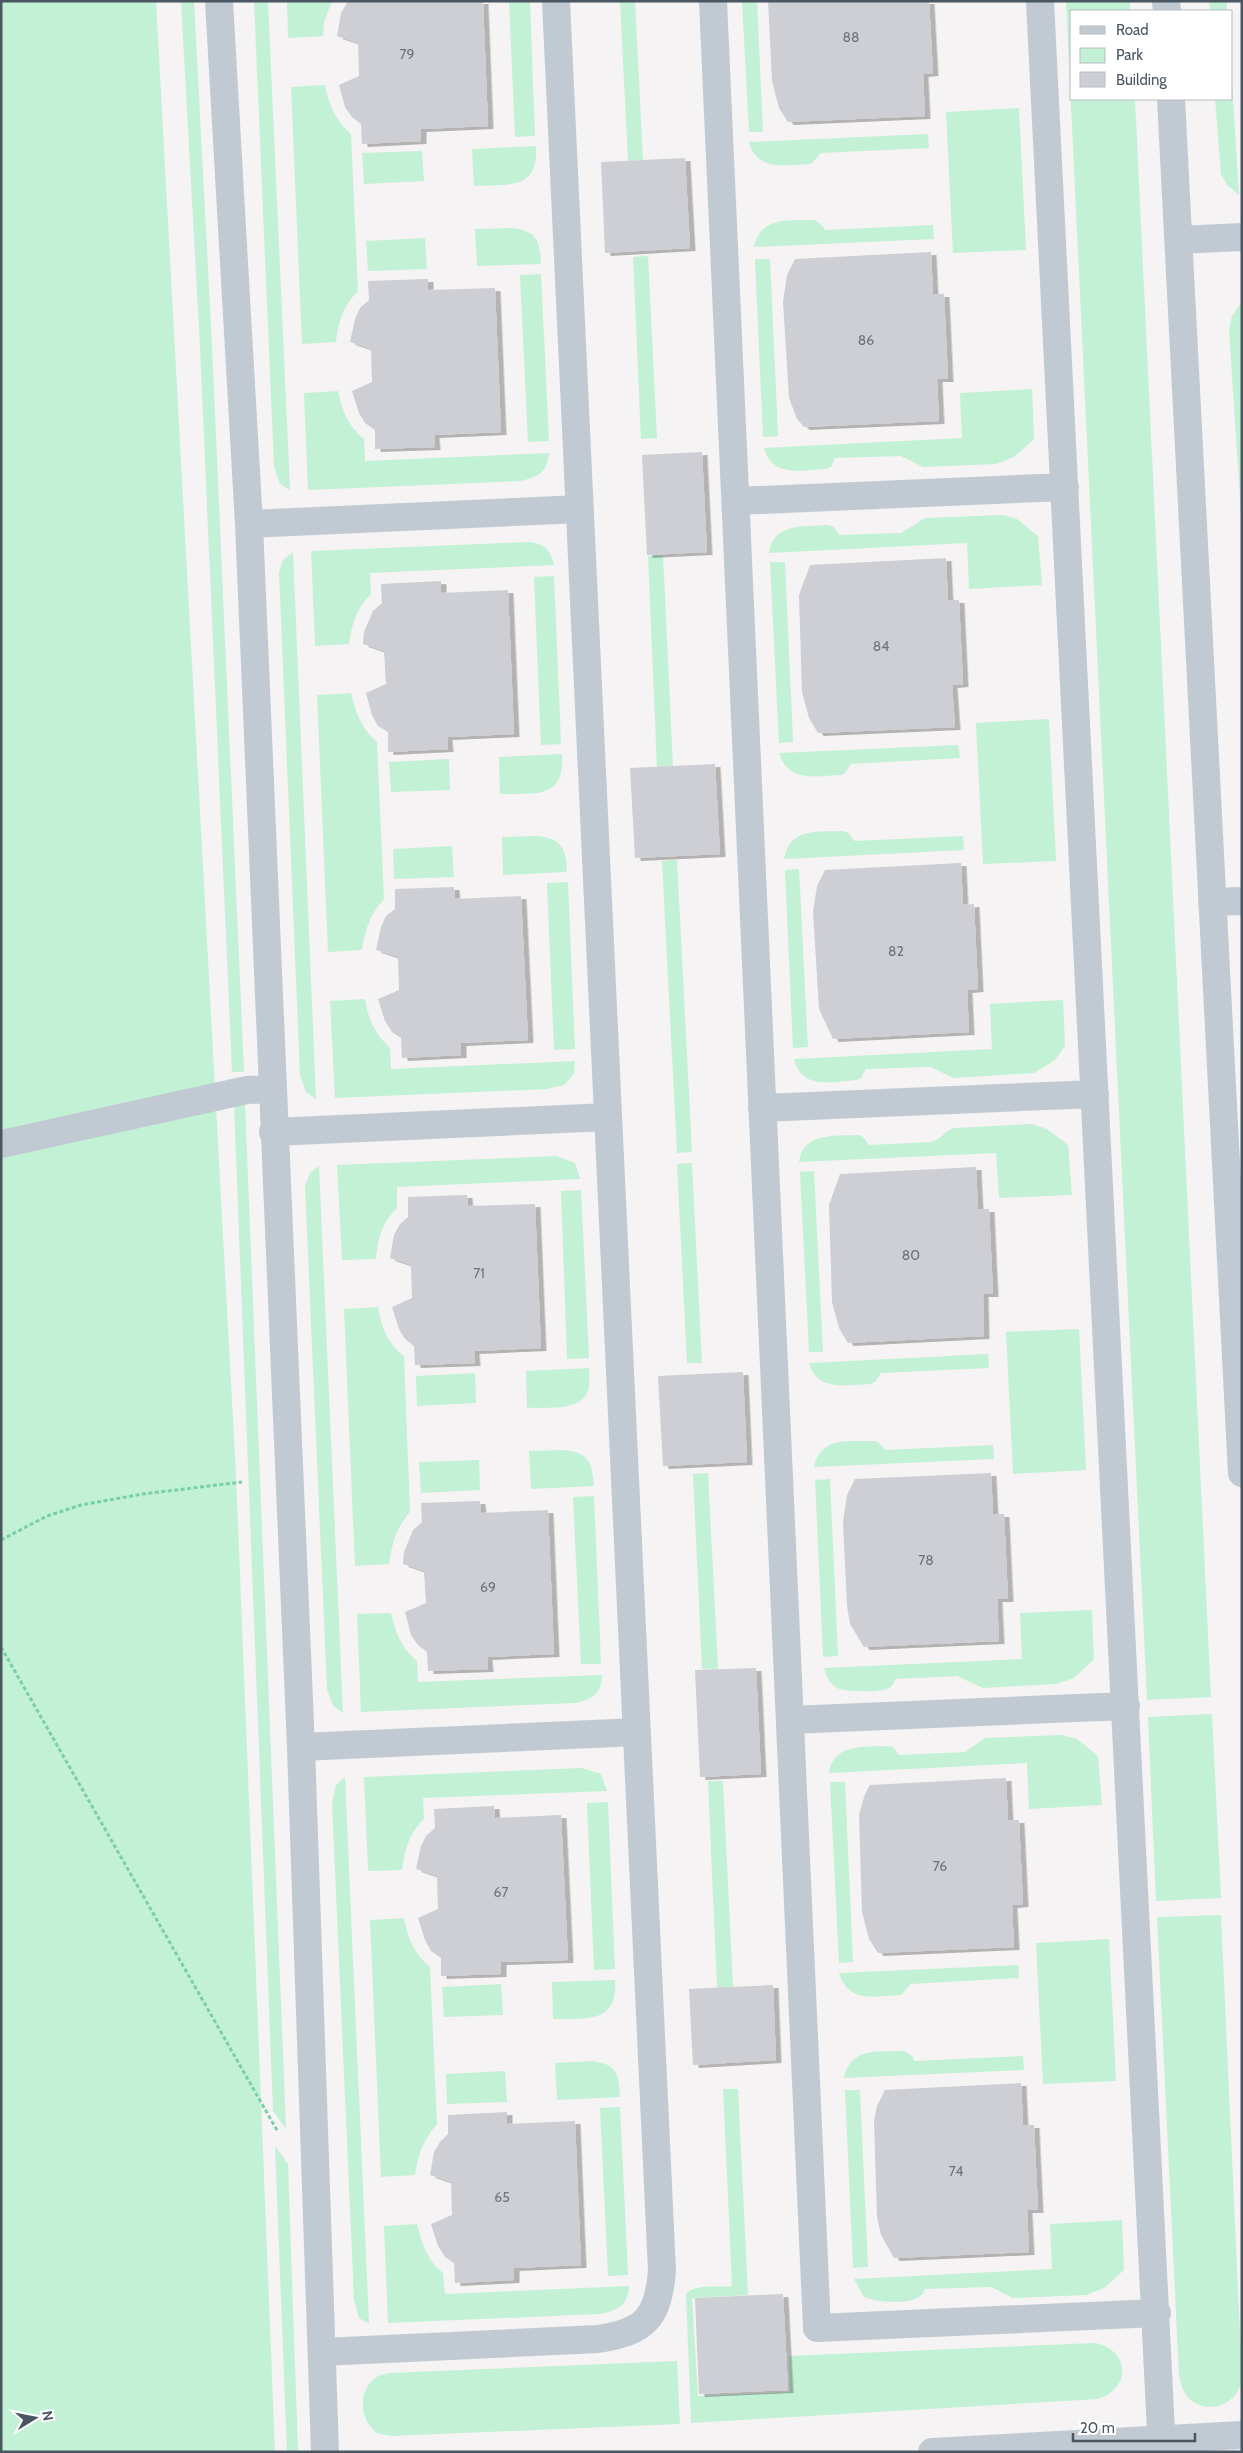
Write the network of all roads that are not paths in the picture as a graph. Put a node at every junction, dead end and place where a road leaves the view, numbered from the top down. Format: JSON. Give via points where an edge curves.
{"nodes":[{"id":1,"x":219,"y":1,"type":"edge"},
{"id":2,"x":556,"y":1,"type":"edge"},
{"id":3,"x":713,"y":1,"type":"edge"},
{"id":4,"x":1040,"y":1,"type":"edge"},
{"id":5,"x":1171,"y":100,"type":"edge"},
{"id":6,"x":1242,"y":237,"type":"edge"},
{"id":7,"x":1179,"y":240,"type":"junction"},
{"id":8,"x":1066,"y":487,"type":"junction"},
{"id":9,"x":736,"y":501,"type":"junction"},
{"id":10,"x":580,"y":509,"type":"junction"},
{"id":11,"x":249,"y":524,"type":"junction"},
{"id":12,"x":1242,"y":901,"type":"edge"},
{"id":13,"x":1212,"y":902,"type":"junction"},
{"id":14,"x":271,"y":1089,"type":"junction"},
{"id":15,"x":1095,"y":1094,"type":"junction"},
{"id":16,"x":762,"y":1108,"type":"junction"},
{"id":17,"x":608,"y":1117,"type":"junction"},
{"id":18,"x":273,"y":1132,"type":"junction"},
{"id":19,"x":1,"y":1144,"type":"edge"},
{"id":20,"x":1242,"y":1473,"type":"edge"},
{"id":21,"x":1126,"y":1706,"type":"junction"},
{"id":22,"x":790,"y":1720,"type":"junction"},
{"id":23,"x":636,"y":1732,"type":"junction"},
{"id":24,"x":301,"y":1747,"type":"junction"},
{"id":25,"x":1157,"y":2313,"type":"junction"},
{"id":26,"x":322,"y":2352,"type":"junction"},
{"id":27,"x":1242,"y":2435,"type":"edge"},
{"id":28,"x":1162,"y":2446,"type":"edge"},
{"id":29,"x":325,"y":2452,"type":"edge"},
{"id":30,"x":932,"y":2452,"type":"edge"}],
"edges":[{"from":1,"to":11,"type":"street"},
{"from":2,"to":10,"type":"street"},
{"from":3,"to":9,"type":"street"},
{"from":4,"to":8,"type":"street"},
{"from":5,"to":7,"type":"street"},
{"from":6,"to":7,"type":"street"},
{"from":7,"to":13,"type":"street"},
{"from":8,"to":9,"type":"street"},
{"from":8,"to":15,"type":"street"},
{"from":9,"to":16,"type":"street"},
{"from":10,"to":11,"type":"street"},
{"from":10,"to":17,"type":"street"},
{"from":11,"to":14,"type":"street"},
{"from":12,"to":13,"type":"street"},
{"from":13,"to":20,"type":"street"},
{"from":14,"to":18,"type":"street"},
{"from":14,"to":19,"type":"street","via":[[247,1090]]},
{"from":15,"to":16,"type":"street"},
{"from":15,"to":21,"type":"street"},
{"from":16,"to":22,"type":"street"},
{"from":17,"to":18,"type":"street"},
{"from":17,"to":23,"type":"street"},
{"from":18,"to":24,"type":"street"},
{"from":21,"to":22,"type":"street"},
{"from":21,"to":25,"type":"street"},
{"from":22,"to":25,"type":"street","via":[[816,2328]]},
{"from":23,"to":24,"type":"street"},
{"from":23,"to":26,"type":"street","via":[[662,2271],[656,2307],[634,2330],[598,2339]]},
{"from":24,"to":26,"type":"street"},
{"from":25,"to":28,"type":"street"},
{"from":26,"to":29,"type":"street"},
{"from":27,"to":28,"type":"street"},
{"from":28,"to":30,"type":"street"}]}
